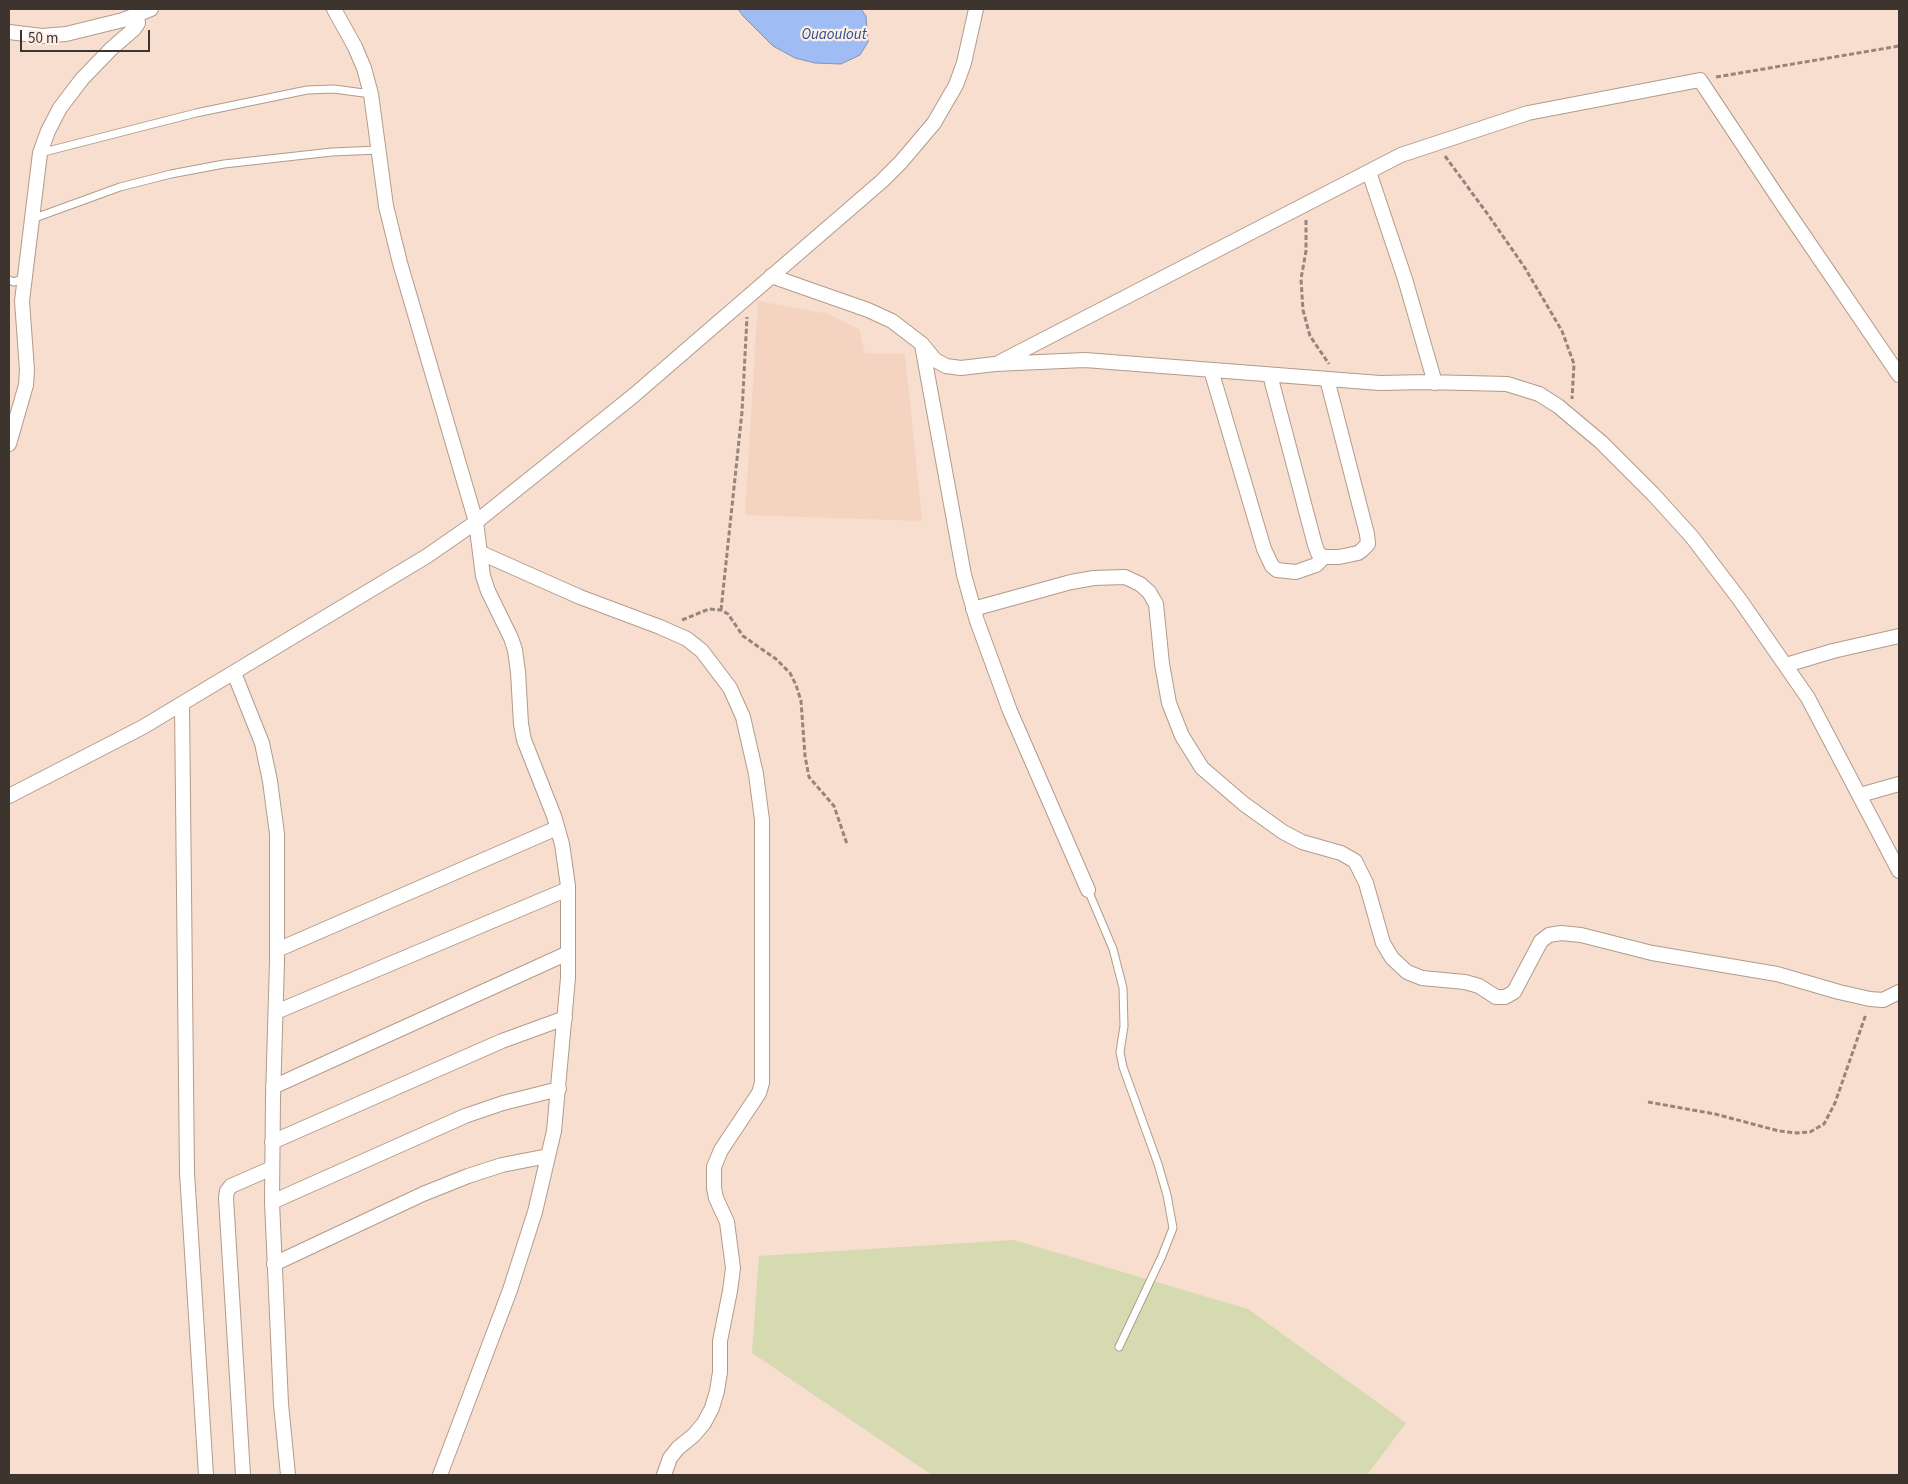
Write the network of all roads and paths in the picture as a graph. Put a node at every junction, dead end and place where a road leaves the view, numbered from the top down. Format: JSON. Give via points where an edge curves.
{"nodes":[{"id":1,"x":151,"y":9,"type":"edge"},
{"id":2,"x":334,"y":9,"type":"edge"},
{"id":3,"x":976,"y":9,"type":"edge"},
{"id":4,"x":137,"y":15,"type":"junction"},
{"id":5,"x":9,"y":32,"type":"edge"},
{"id":6,"x":1899,"y":46,"type":"edge"},
{"id":7,"x":1700,"y":80,"type":"junction"},
{"id":8,"x":371,"y":94,"type":"junction"},
{"id":9,"x":1435,"y":144,"type":"junction"},
{"id":10,"x":378,"y":150,"type":"junction"},
{"id":11,"x":40,"y":153,"type":"junction"},
{"id":12,"x":1369,"y":172,"type":"junction"},
{"id":13,"x":1307,"y":205,"type":"junction"},
{"id":14,"x":32,"y":219,"type":"junction"},
{"id":15,"x":771,"y":276,"type":"junction"},
{"id":16,"x":25,"y":278,"type":"junction"},
{"id":17,"x":9,"y":280,"type":"edge"},
{"id":18,"x":748,"y":296,"type":"junction"},
{"id":19,"x":922,"y":344,"type":"junction"},
{"id":20,"x":995,"y":364,"type":"junction"},
{"id":21,"x":1211,"y":370,"type":"junction"},
{"id":22,"x":1270,"y":375,"type":"junction"},
{"id":23,"x":1899,"y":375,"type":"edge"},
{"id":24,"x":1334,"y":379,"type":"junction"},
{"id":25,"x":1435,"y":383,"type":"junction"},
{"id":26,"x":1570,"y":417,"type":"junction"},
{"id":27,"x":9,"y":444,"type":"edge"},
{"id":28,"x":476,"y":522,"type":"junction"},
{"id":29,"x":481,"y":553,"type":"junction"},
{"id":30,"x":1324,"y":557,"type":"junction"},
{"id":31,"x":973,"y":609,"type":"junction"},
{"id":32,"x":720,"y":610,"type":"junction"},
{"id":33,"x":660,"y":627,"type":"junction"},
{"id":34,"x":1899,"y":636,"type":"edge"},
{"id":35,"x":1786,"y":665,"type":"junction"},
{"id":36,"x":234,"y":673,"type":"junction"},
{"id":37,"x":182,"y":704,"type":"junction"},
{"id":38,"x":1899,"y":784,"type":"edge"},
{"id":39,"x":1860,"y":795,"type":"junction"},
{"id":40,"x":9,"y":796,"type":"edge"},
{"id":41,"x":557,"y":828,"type":"junction"},
{"id":42,"x":847,"y":844,"type":"dead end"},
{"id":43,"x":1899,"y":871,"type":"edge"},
{"id":44,"x":568,"y":890,"type":"junction"},
{"id":45,"x":1088,"y":890,"type":"joint"},
{"id":46,"x":277,"y":950,"type":"junction"},
{"id":47,"x":568,"y":953,"type":"junction"},
{"id":48,"x":1899,"y":992,"type":"edge"},
{"id":49,"x":1870,"y":999,"type":"junction"},
{"id":50,"x":276,"y":1012,"type":"junction"},
{"id":51,"x":565,"y":1018,"type":"junction"},
{"id":52,"x":273,"y":1087,"type":"junction"},
{"id":53,"x":559,"y":1089,"type":"junction"},
{"id":54,"x":1648,"y":1102,"type":"dead end"},
{"id":55,"x":272,"y":1142,"type":"junction"},
{"id":56,"x":548,"y":1156,"type":"junction"},
{"id":57,"x":272,"y":1168,"type":"junction"},
{"id":58,"x":272,"y":1202,"type":"junction"},
{"id":59,"x":274,"y":1264,"type":"junction"},
{"id":60,"x":1119,"y":1347,"type":"dead end"},
{"id":61,"x":206,"y":1475,"type":"edge"},
{"id":62,"x":243,"y":1475,"type":"edge"},
{"id":63,"x":288,"y":1475,"type":"edge"},
{"id":64,"x":440,"y":1475,"type":"edge"},
{"id":65,"x":664,"y":1475,"type":"edge"}],
"edges":[{"from":1,"to":4,"type":"street"},
{"from":2,"to":8,"type":"street","via":[[356,47]]},
{"from":3,"to":15,"type":"street","via":[[956,85],[934,123],[882,181]]},
{"from":4,"to":5,"type":"street","via":[[66,34],[42,36]]},
{"from":4,"to":11,"type":"street","via":[[138,23],[134,29],[82,79],[60,108]]},
{"from":6,"to":7,"type":"path"},
{"from":7,"to":9,"type":"street","via":[[1528,113]]},
{"from":7,"to":23,"type":"street"},
{"from":8,"to":10,"type":"street"},
{"from":8,"to":11,"type":"lane","via":[[334,89],[307,90],[196,113]]},
{"from":9,"to":12,"type":"street","via":[[1401,155]]},
{"from":9,"to":26,"type":"path","via":[[1525,268],[1562,331],[1574,364]]},
{"from":10,"to":14,"type":"lane","via":[[224,164],[171,174],[120,187]]},
{"from":10,"to":28,"type":"street","via":[[386,206],[400,263]]},
{"from":11,"to":14,"type":"street"},
{"from":12,"to":13,"type":"street"},
{"from":12,"to":25,"type":"street"},
{"from":13,"to":20,"type":"street"},
{"from":13,"to":24,"type":"path","via":[[1306,251],[1301,279],[1303,310],[1310,336]]},
{"from":14,"to":16,"type":"street"},
{"from":15,"to":18,"type":"street"},
{"from":15,"to":19,"type":"street","via":[[892,320]]},
{"from":16,"to":17,"type":"lane","via":[[14,282]]},
{"from":16,"to":27,"type":"street","via":[[22,311],[26,385]]},
{"from":18,"to":28,"type":"street","via":[[633,396]]},
{"from":18,"to":32,"type":"path","via":[[742,412]]},
{"from":19,"to":20,"type":"street","via":[[935,360],[946,366],[961,368]]},
{"from":19,"to":31,"type":"street"},
{"from":20,"to":21,"type":"street","via":[[1085,360]]},
{"from":21,"to":22,"type":"street"},
{"from":21,"to":30,"type":"street","via":[[1264,549],[1272,566],[1277,570],[1296,572],[1316,565]]},
{"from":22,"to":24,"type":"street"},
{"from":22,"to":30,"type":"street","via":[[1315,545]]},
{"from":24,"to":25,"type":"street"},
{"from":24,"to":30,"type":"street","via":[[1368,544],[1358,553],[1348,556]]},
{"from":25,"to":26,"type":"street","via":[[1507,384],[1538,394]]},
{"from":26,"to":35,"type":"street","via":[[1601,442],[1692,537]]},
{"from":28,"to":29,"type":"street"},
{"from":28,"to":36,"type":"street","via":[[427,556]]},
{"from":29,"to":33,"type":"street","via":[[580,597]]},
{"from":29,"to":41,"type":"street","via":[[488,591],[515,650],[524,740]]},
{"from":31,"to":45,"type":"street","via":[[1010,711]]},
{"from":31,"to":49,"type":"street","via":[[1094,578],[1125,577],[1140,584],[1156,604],[1169,702],[1182,736],[1202,768],[1283,832],[1355,861],[1366,883],[1383,943],[1392,958],[1408,972],[1422,978],[1465,982],[1496,997],[1505,997],[1514,992],[1541,941],[1549,934],[1581,934],[1652,953],[1777,974]]},
{"from":32,"to":33,"type":"path","via":[[709,609]]},
{"from":32,"to":42,"type":"path","via":[[728,614],[743,636],[790,673],[801,701],[809,777],[834,806]]},
{"from":33,"to":65,"type":"street","via":[[688,640],[702,651],[730,688],[743,717],[762,820],[762,1083],[714,1167],[714,1188],[727,1222],[733,1268],[720,1341],[720,1372],[712,1408],[704,1424],[670,1458]]},
{"from":34,"to":35,"type":"street"},
{"from":35,"to":39,"type":"street","via":[[1808,698]]},
{"from":36,"to":37,"type":"street"},
{"from":36,"to":46,"type":"street","via":[[262,743],[270,781],[277,834]]},
{"from":37,"to":40,"type":"street","via":[[135,732]]},
{"from":37,"to":61,"type":"street","via":[[187,1173]]},
{"from":38,"to":39,"type":"street"},
{"from":39,"to":43,"type":"street"},
{"from":41,"to":44,"type":"street"},
{"from":41,"to":46,"type":"street"},
{"from":44,"to":47,"type":"street"},
{"from":44,"to":50,"type":"street"},
{"from":45,"to":60,"type":"lane","via":[[1113,949],[1124,988],[1120,1052],[1123,1067],[1158,1164],[1173,1228]]},
{"from":46,"to":50,"type":"street"},
{"from":47,"to":51,"type":"street"},
{"from":47,"to":52,"type":"street"},
{"from":48,"to":49,"type":"street","via":[[1883,1000]]},
{"from":49,"to":54,"type":"path","via":[[1836,1102],[1818,1129],[1797,1133],[1779,1131],[1715,1114]]},
{"from":50,"to":52,"type":"street"},
{"from":51,"to":53,"type":"street"},
{"from":51,"to":55,"type":"street","via":[[502,1041]]},
{"from":52,"to":55,"type":"street"},
{"from":53,"to":56,"type":"street"},
{"from":53,"to":58,"type":"street","via":[[465,1116]]},
{"from":55,"to":57,"type":"street"},
{"from":56,"to":59,"type":"street","via":[[502,1165],[414,1197]]},
{"from":56,"to":64,"type":"street","via":[[510,1290]]},
{"from":57,"to":58,"type":"street"},
{"from":57,"to":62,"type":"street","via":[[226,1191]]},
{"from":58,"to":59,"type":"street"},
{"from":59,"to":63,"type":"street"}]}
